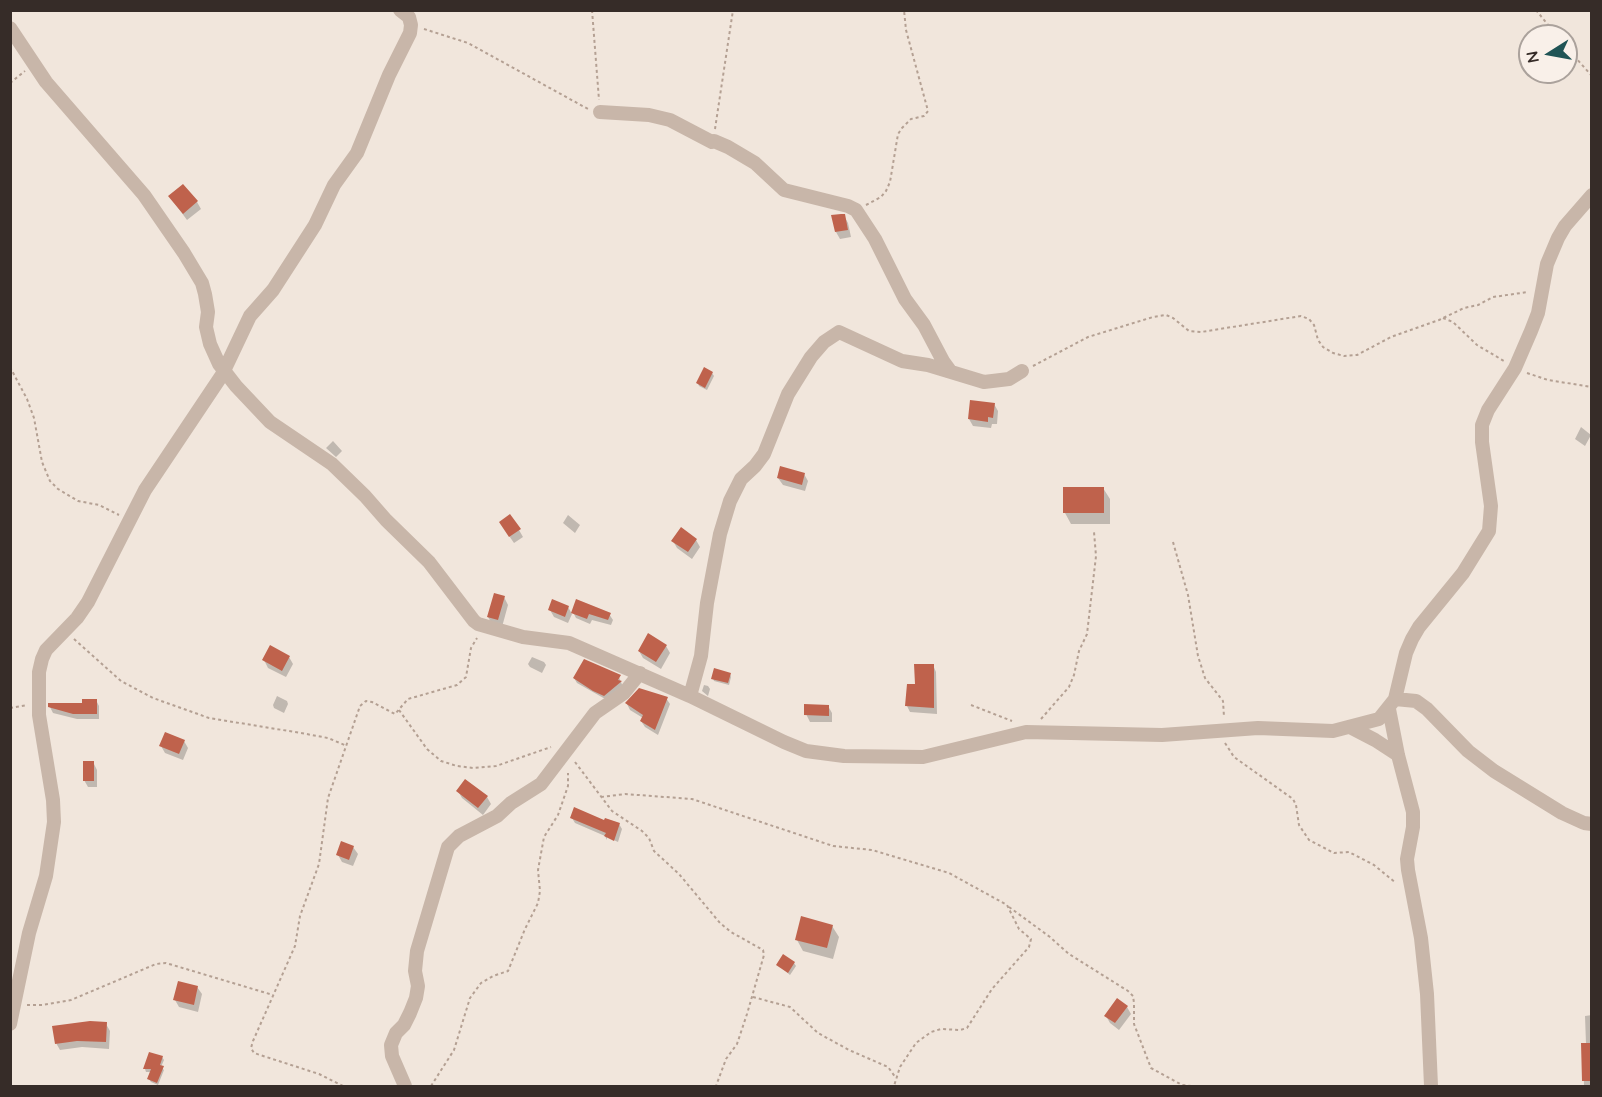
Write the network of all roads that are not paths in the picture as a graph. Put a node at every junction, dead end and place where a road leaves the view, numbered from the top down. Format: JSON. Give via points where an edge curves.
{"nodes":[{"id":1,"x":400,"y":10,"type":"edge"},
{"id":2,"x":10,"y":28,"type":"edge"},
{"id":3,"x":600,"y":112,"type":"road end"},
{"id":4,"x":1592,"y":195,"type":"edge"},
{"id":5,"x":225,"y":370,"type":"junction"},
{"id":6,"x":1022,"y":371,"type":"road end"},
{"id":7,"x":951,"y":372,"type":"junction"},
{"id":8,"x":640,"y":673,"type":"junction"},
{"id":9,"x":690,"y":696,"type":"junction"},
{"id":10,"x":1392,"y":704,"type":"junction"},
{"id":11,"x":1350,"y":727,"type":"junction"},
{"id":12,"x":1398,"y":755,"type":"junction"},
{"id":13,"x":1592,"y":824,"type":"edge"},
{"id":14,"x":16,"y":971,"type":"edge"},
{"id":15,"x":10,"y":1024,"type":"edge"},
{"id":16,"x":405,"y":1086,"type":"edge"},
{"id":17,"x":1431,"y":1086,"type":"edge"}],
"edges":[{"from":1,"to":5,"type":"street","via":[[409,17],[410,33],[357,153],[273,290],[250,316]]},
{"from":2,"to":5,"type":"street","via":[[46,82],[144,195],[184,253],[202,283],[210,344]]},
{"from":3,"to":7,"type":"street","via":[[670,120],[728,147],[762,168],[784,190],[856,210]]},
{"from":4,"to":10,"type":"street","via":[[1565,226],[1547,264],[1538,313],[1515,368],[1482,425],[1491,506],[1489,531],[1463,573],[1412,639]]},
{"from":5,"to":8,"type":"street","via":[[270,422],[332,464],[365,496],[429,562],[474,621],[523,637],[568,643]]},
{"from":5,"to":14,"type":"street","via":[[145,490],[88,602],[46,650],[39,672],[39,715],[54,822],[46,876]]},
{"from":6,"to":7,"type":"street","via":[[1009,379],[984,382]]},
{"from":7,"to":9,"type":"street","via":[[902,361],[839,332],[811,357],[788,394],[764,454],[741,479],[730,501],[720,534],[701,656]]},
{"from":8,"to":9,"type":"street"},
{"from":8,"to":16,"type":"street","via":[[624,693],[595,713],[541,784],[448,847],[417,951],[416,998],[391,1045]]},
{"from":9,"to":11,"type":"street","via":[[806,751],[844,756],[923,757],[1028,731],[1162,735],[1257,728],[1334,731]]},
{"from":10,"to":11,"type":"street","via":[[1379,719]]},
{"from":10,"to":12,"type":"street"},
{"from":10,"to":13,"type":"street","via":[[1421,704],[1494,771],[1562,813]]},
{"from":11,"to":12,"type":"street"},
{"from":12,"to":17,"type":"street","via":[[1413,812],[1407,859],[1425,971]]},
{"from":14,"to":15,"type":"street"}]}
